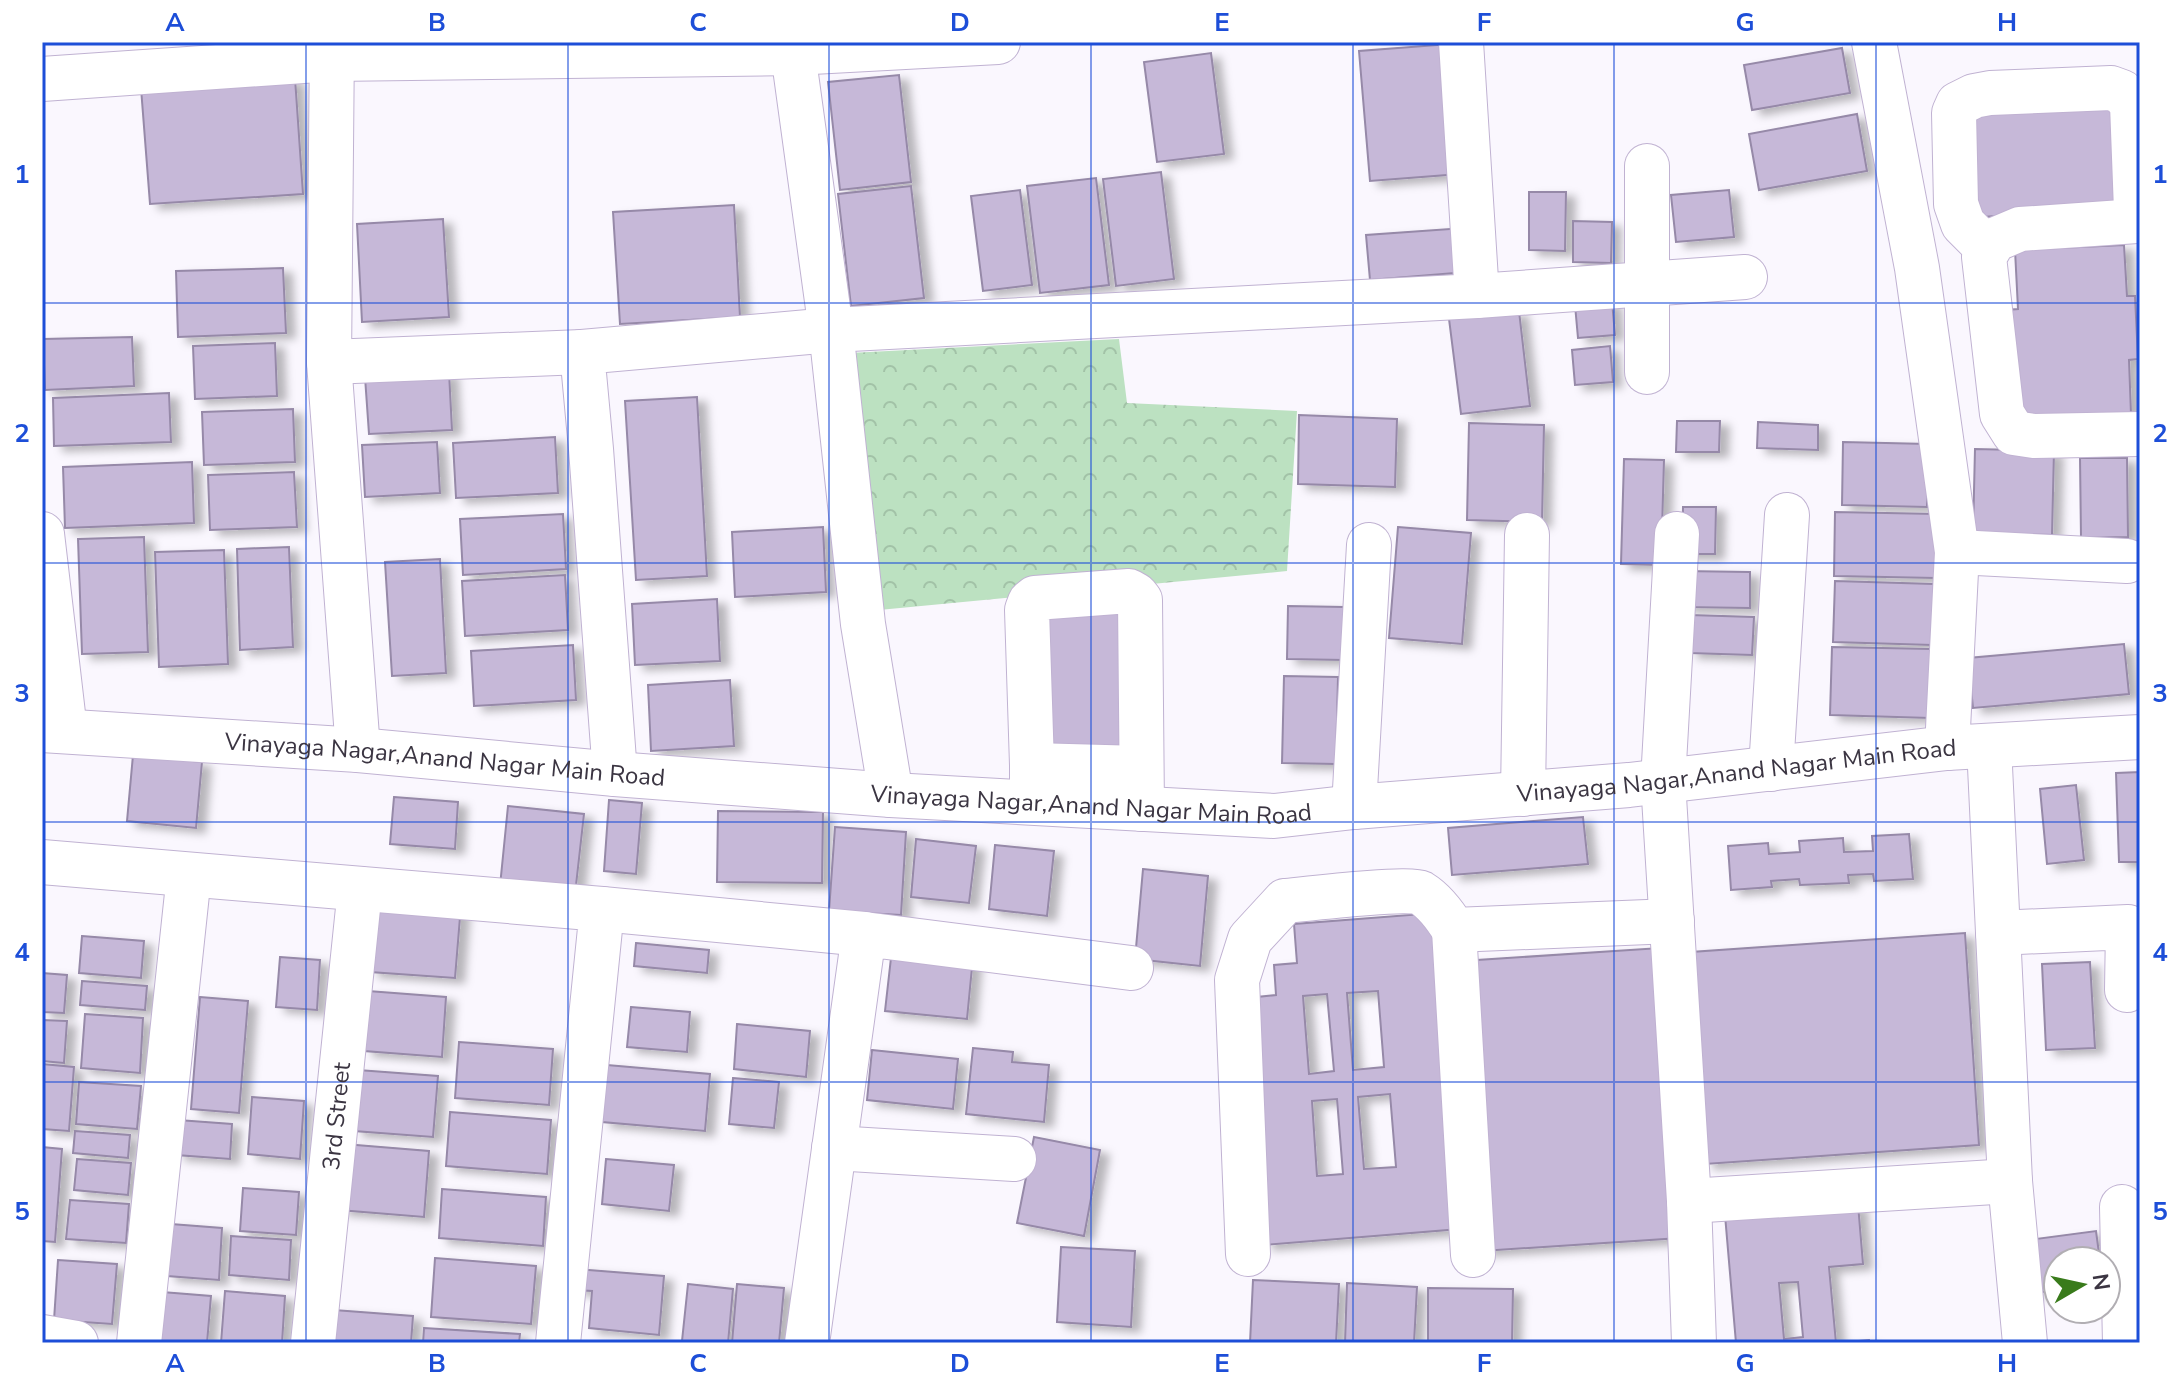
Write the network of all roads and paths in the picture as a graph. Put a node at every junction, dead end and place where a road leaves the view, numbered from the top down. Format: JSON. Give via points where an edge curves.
{"nodes":[{"id":1,"x":998,"y":42,"type":"edge"},
{"id":2,"x":1461,"y":42,"type":"edge"},
{"id":3,"x":1874,"y":42,"type":"edge"},
{"id":4,"x":332,"y":51,"type":"edge"},
{"id":5,"x":793,"y":53,"type":"junction"},
{"id":6,"x":42,"y":79,"type":"edge"},
{"id":7,"x":1647,"y":166,"type":"dead end"},
{"id":8,"x":2138,"y":223,"type":"edge"},
{"id":9,"x":1988,"y":249,"type":"junction"},
{"id":10,"x":1745,"y":277,"type":"dead end"},
{"id":11,"x":1647,"y":285,"type":"junction"},
{"id":12,"x":1477,"y":296,"type":"junction"},
{"id":13,"x":831,"y":330,"type":"junction"},
{"id":14,"x":582,"y":352,"type":"junction"},
{"id":15,"x":329,"y":362,"type":"junction"},
{"id":16,"x":1647,"y":372,"type":"dead end"},
{"id":17,"x":2140,"y":434,"type":"edge"},
{"id":18,"x":1787,"y":515,"type":"dead end"},
{"id":19,"x":42,"y":534,"type":"edge"},
{"id":20,"x":1677,"y":534,"type":"dead end"},
{"id":21,"x":1527,"y":535,"type":"dead end"},
{"id":22,"x":1369,"y":545,"type":"dead end"},
{"id":23,"x":1957,"y":552,"type":"junction"},
{"id":24,"x":2127,"y":561,"type":"dead end"},
{"id":25,"x":53,"y":731,"type":"edge"},
{"id":26,"x":2140,"y":737,"type":"edge"},
{"id":27,"x":1968,"y":747,"type":"junction"},
{"id":28,"x":358,"y":750,"type":"junction"},
{"id":29,"x":1771,"y":769,"type":"junction"},
{"id":30,"x":615,"y":774,"type":"junction"},
{"id":31,"x":1663,"y":781,"type":"junction"},
{"id":32,"x":1032,"y":784,"type":"junction"},
{"id":33,"x":1142,"y":788,"type":"junction"},
{"id":34,"x":1523,"y":794,"type":"junction"},
{"id":35,"x":891,"y":795,"type":"junction"},
{"id":36,"x":1354,"y":807,"type":"junction"},
{"id":37,"x":42,"y":862,"type":"edge"},
{"id":38,"x":189,"y":875,"type":"junction"},
{"id":39,"x":360,"y":889,"type":"junction"},
{"id":40,"x":602,"y":909,"type":"junction"},
{"id":41,"x":1672,"y":921,"type":"junction"},
{"id":42,"x":1454,"y":930,"type":"junction"},
{"id":43,"x":1998,"y":933,"type":"junction"},
{"id":44,"x":864,"y":934,"type":"junction"},
{"id":45,"x":1131,"y":968,"type":"dead end"},
{"id":46,"x":2127,"y":990,"type":"dead end"},
{"id":47,"x":834,"y":1148,"type":"junction"},
{"id":48,"x":1014,"y":1159,"type":"dead end"},
{"id":49,"x":2010,"y":1181,"type":"junction"},
{"id":50,"x":1689,"y":1201,"type":"junction"},
{"id":51,"x":2122,"y":1207,"type":"dead end"},
{"id":52,"x":1248,"y":1254,"type":"dead end"},
{"id":53,"x":1473,"y":1255,"type":"dead end"},
{"id":54,"x":42,"y":1337,"type":"edge"},
{"id":55,"x":76,"y":1343,"type":"edge"},
{"id":56,"x":139,"y":1343,"type":"edge"},
{"id":57,"x":313,"y":1343,"type":"edge"},
{"id":58,"x":558,"y":1343,"type":"edge"},
{"id":59,"x":807,"y":1343,"type":"edge"},
{"id":60,"x":1694,"y":1343,"type":"edge"},
{"id":61,"x":2025,"y":1343,"type":"edge"},
{"id":62,"x":2125,"y":1343,"type":"edge"}],
"edges":[{"from":1,"to":5,"type":"street"},
{"from":2,"to":12,"type":"street"},
{"from":3,"to":23,"type":"street","via":[[1917,268]]},
{"from":4,"to":5,"type":"street"},
{"from":4,"to":6,"type":"street"},
{"from":4,"to":15,"type":"street"},
{"from":5,"to":13,"type":"street"},
{"from":7,"to":11,"type":"street"},
{"from":8,"to":9,"type":"street","via":[[2020,229],[1994,240]]},
{"from":8,"to":9,"type":"street","via":[[2132,104],[2122,92],[2111,88],[1974,96],[1958,104],[1954,113],[1956,204],[1963,224]]},
{"from":9,"to":17,"type":"street","via":[[1984,257],[2002,414],[2014,433]]},
{"from":10,"to":11,"type":"street"},
{"from":11,"to":12,"type":"street"},
{"from":11,"to":16,"type":"street"},
{"from":12,"to":13,"type":"street"},
{"from":13,"to":14,"type":"street"},
{"from":13,"to":35,"type":"street","via":[[863,624]]},
{"from":14,"to":15,"type":"street"},
{"from":14,"to":30,"type":"street"},
{"from":15,"to":28,"type":"street"},
{"from":18,"to":29,"type":"street"},
{"from":19,"to":25,"type":"street"},
{"from":20,"to":31,"type":"street"},
{"from":21,"to":34,"type":"street"},
{"from":22,"to":36,"type":"street"},
{"from":23,"to":24,"type":"street"},
{"from":23,"to":27,"type":"street"},
{"from":25,"to":28,"type":"street","name":"Vinayaga Nagar,Anand Nagar Main Road"},
{"from":26,"to":27,"type":"street","name":"Vinayaga Nagar,Anand Nagar Main Road"},
{"from":27,"to":29,"type":"street","name":"Vinayaga Nagar,Anand Nagar Main Road"},
{"from":27,"to":43,"type":"street"},
{"from":28,"to":30,"type":"street","name":"Vinayaga Nagar,Anand Nagar Main Road"},
{"from":29,"to":31,"type":"street","name":"Vinayaga Nagar,Anand Nagar Main Road"},
{"from":30,"to":35,"type":"street","name":"Vinayaga Nagar,Anand Nagar Main Road"},
{"from":31,"to":34,"type":"street","name":"Vinayaga Nagar,Anand Nagar Main Road"},
{"from":31,"to":41,"type":"street"},
{"from":32,"to":33,"type":"street","name":"Vinayaga Nagar,Anand Nagar Main Road"},
{"from":32,"to":33,"type":"street","via":[[1030,602],[1129,591],[1140,600]]},
{"from":32,"to":35,"type":"street","name":"Vinayaga Nagar,Anand Nagar Main Road"},
{"from":33,"to":36,"type":"street","name":"Vinayaga Nagar,Anand Nagar Main Road","via":[[1274,816]]},
{"from":34,"to":36,"type":"street","name":"Vinayaga Nagar,Anand Nagar Main Road"},
{"from":37,"to":38,"type":"street"},
{"from":38,"to":39,"type":"street"},
{"from":38,"to":56,"type":"street"},
{"from":39,"to":40,"type":"street"},
{"from":39,"to":57,"type":"street","name":"3rd Street"},
{"from":40,"to":44,"type":"street"},
{"from":40,"to":58,"type":"street"},
{"from":41,"to":42,"type":"street"},
{"from":41,"to":50,"type":"street"},
{"from":42,"to":52,"type":"street","via":[[1419,892],[1399,891],[1285,901],[1250,939],[1237,980]]},
{"from":42,"to":53,"type":"street"},
{"from":43,"to":46,"type":"street","via":[[2128,927]]},
{"from":43,"to":49,"type":"street"},
{"from":44,"to":45,"type":"street"},
{"from":44,"to":47,"type":"street"},
{"from":47,"to":48,"type":"street"},
{"from":47,"to":59,"type":"street"},
{"from":49,"to":50,"type":"street"},
{"from":49,"to":61,"type":"street"},
{"from":50,"to":60,"type":"street"},
{"from":51,"to":62,"type":"street"},
{"from":54,"to":55,"type":"street"}]}
